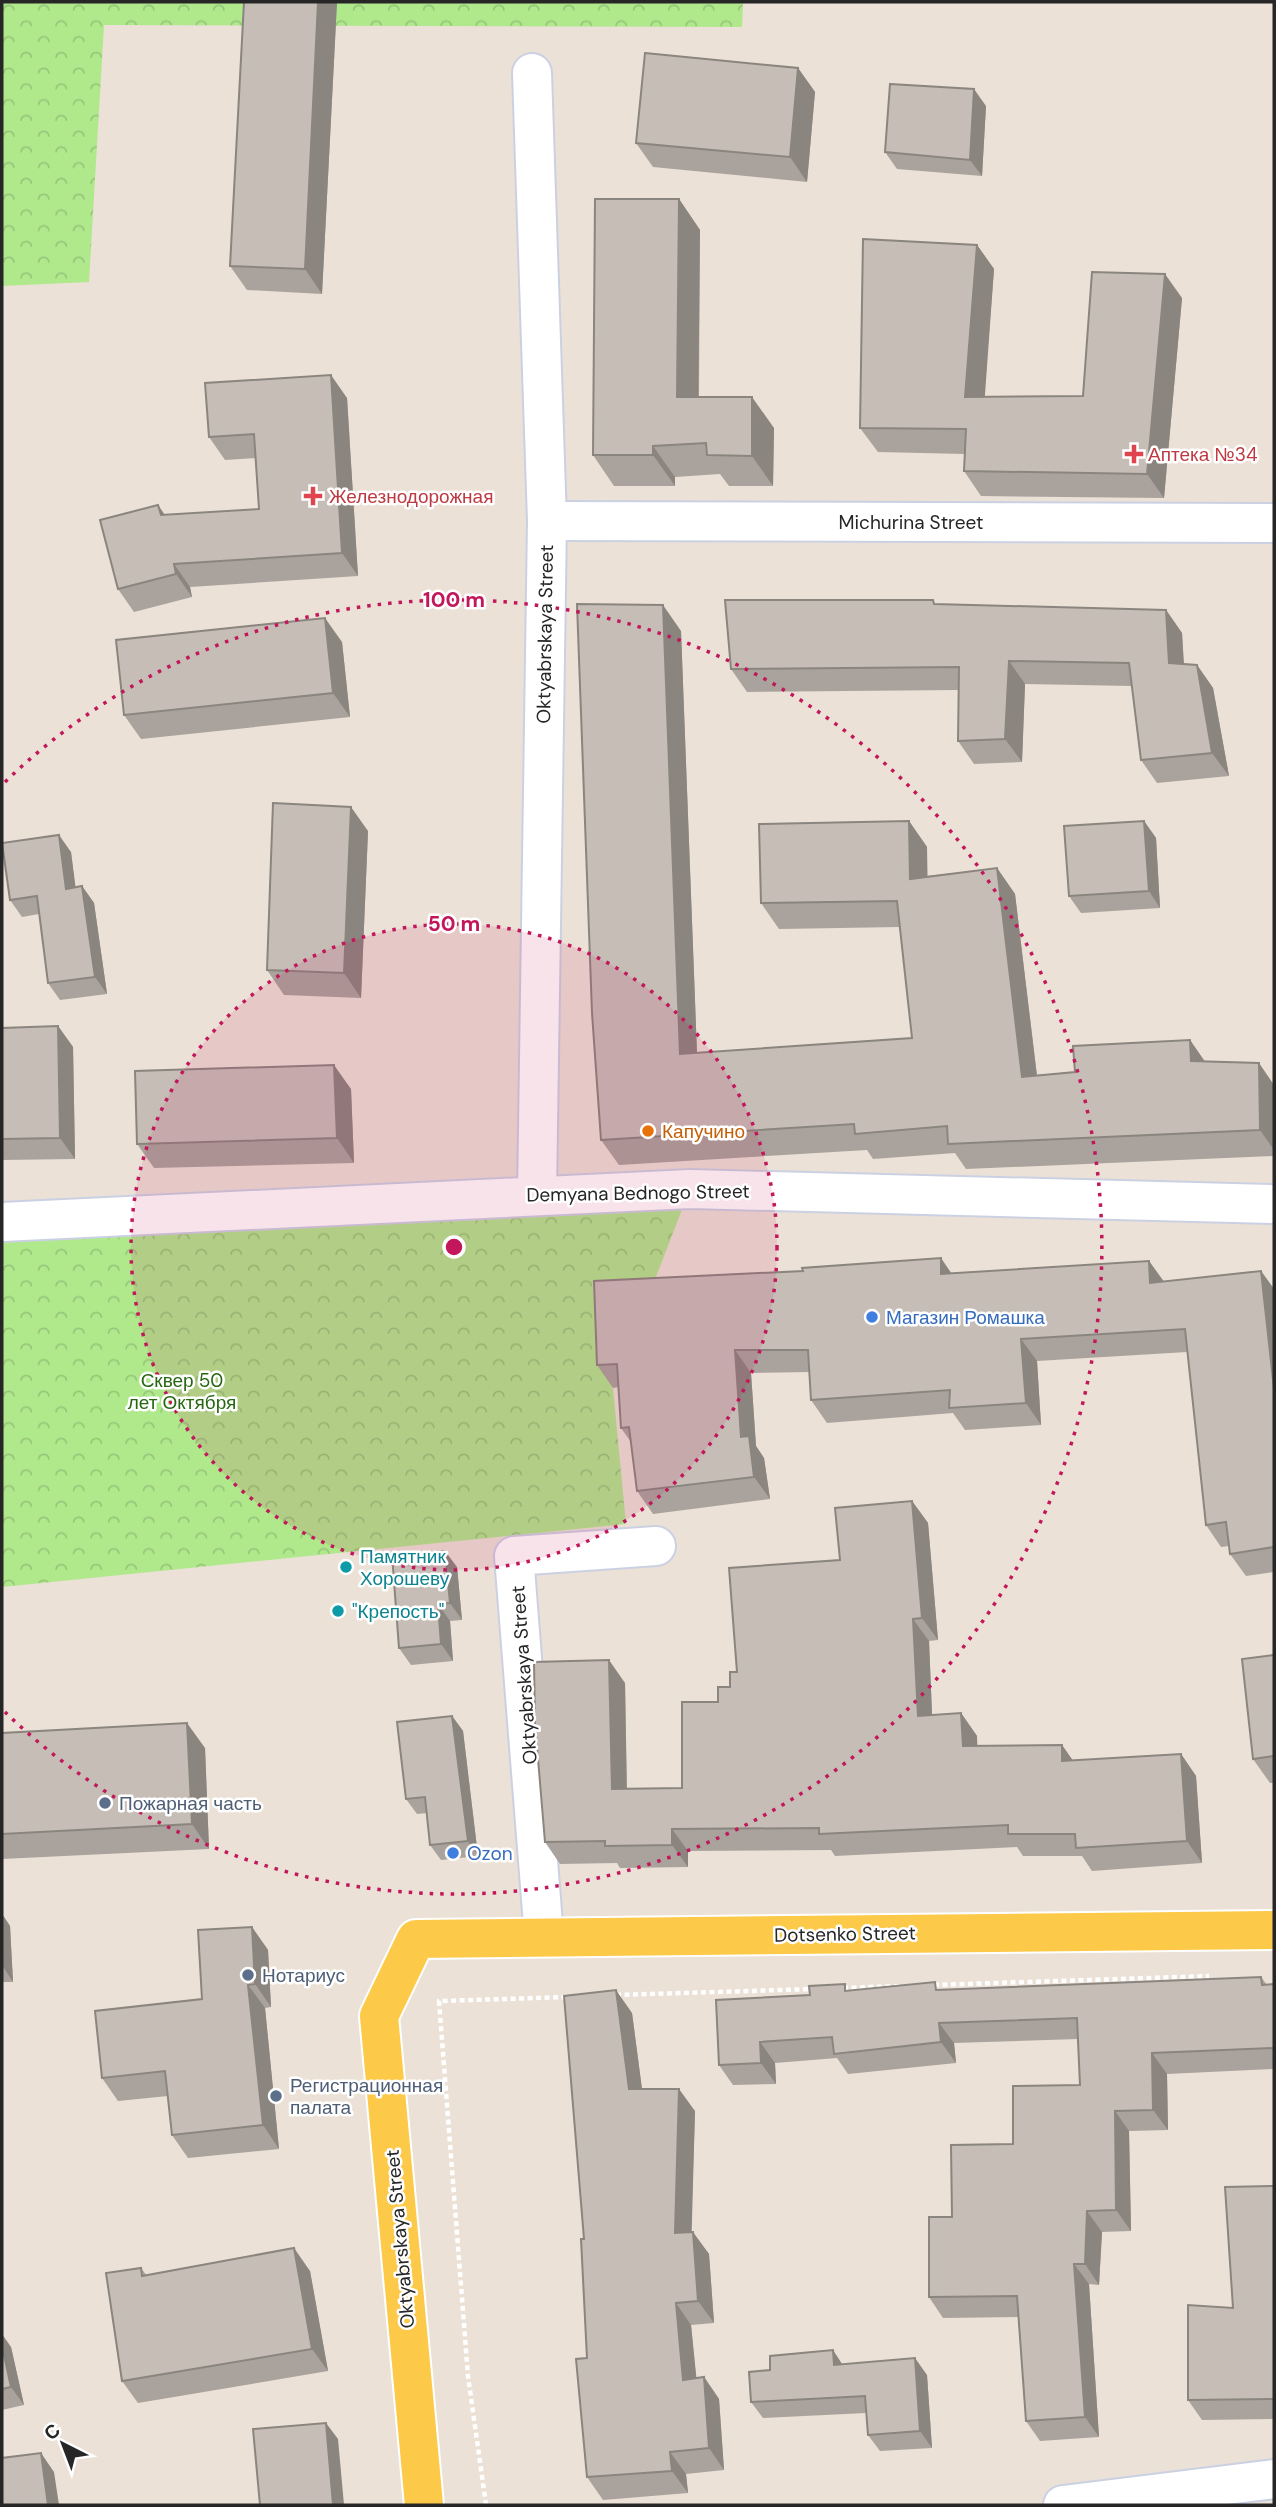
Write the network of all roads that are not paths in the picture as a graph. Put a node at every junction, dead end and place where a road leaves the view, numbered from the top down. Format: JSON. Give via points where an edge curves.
{"nodes":[{"id":1,"x":531,"y":73,"type":"dead end"},
{"id":2,"x":547,"y":521,"type":"junction"},
{"id":3,"x":1274,"y":523,"type":"edge"},
{"id":4,"x":537,"y":1195,"type":"junction"},
{"id":5,"x":1274,"y":1204,"type":"edge"},
{"id":6,"x":2,"y":1222,"type":"edge"},
{"id":7,"x":656,"y":1546,"type":"dead end"},
{"id":8,"x":1274,"y":1930,"type":"edge"},
{"id":9,"x":544,"y":1937,"type":"junction"},
{"id":10,"x":416,"y":1939,"type":"joint"},
{"id":11,"x":1274,"y":2479,"type":"edge"},
{"id":12,"x":1176,"y":2498,"type":"edge"},
{"id":13,"x":424,"y":2505,"type":"edge"},
{"id":14,"x":1063,"y":2505,"type":"edge"}],
"edges":[{"from":1,"to":2,"type":"street","name":"Oktyabrskaya Street"},
{"from":2,"to":3,"type":"street","name":"Michurina Street"},
{"from":2,"to":4,"type":"street","name":"Oktyabrskaya Street"},
{"from":4,"to":5,"type":"street","name":"Demyana Bednogo Street","via":[[690,1189]]},
{"from":4,"to":6,"type":"street","name":"Demyana Bednogo Street"},
{"from":7,"to":9,"type":"street","name":"Oktyabrskaya Street","via":[[514,1556]]},
{"from":8,"to":9,"type":"main road","name":"Dotsenko Street"},
{"from":9,"to":10,"type":"main road","name":"Dotsenko Street"},
{"from":10,"to":13,"type":"main road","name":"Oktyabrskaya Street","via":[[379,2015]]},
{"from":11,"to":12,"type":"street"},
{"from":12,"to":14,"type":"street"}]}
